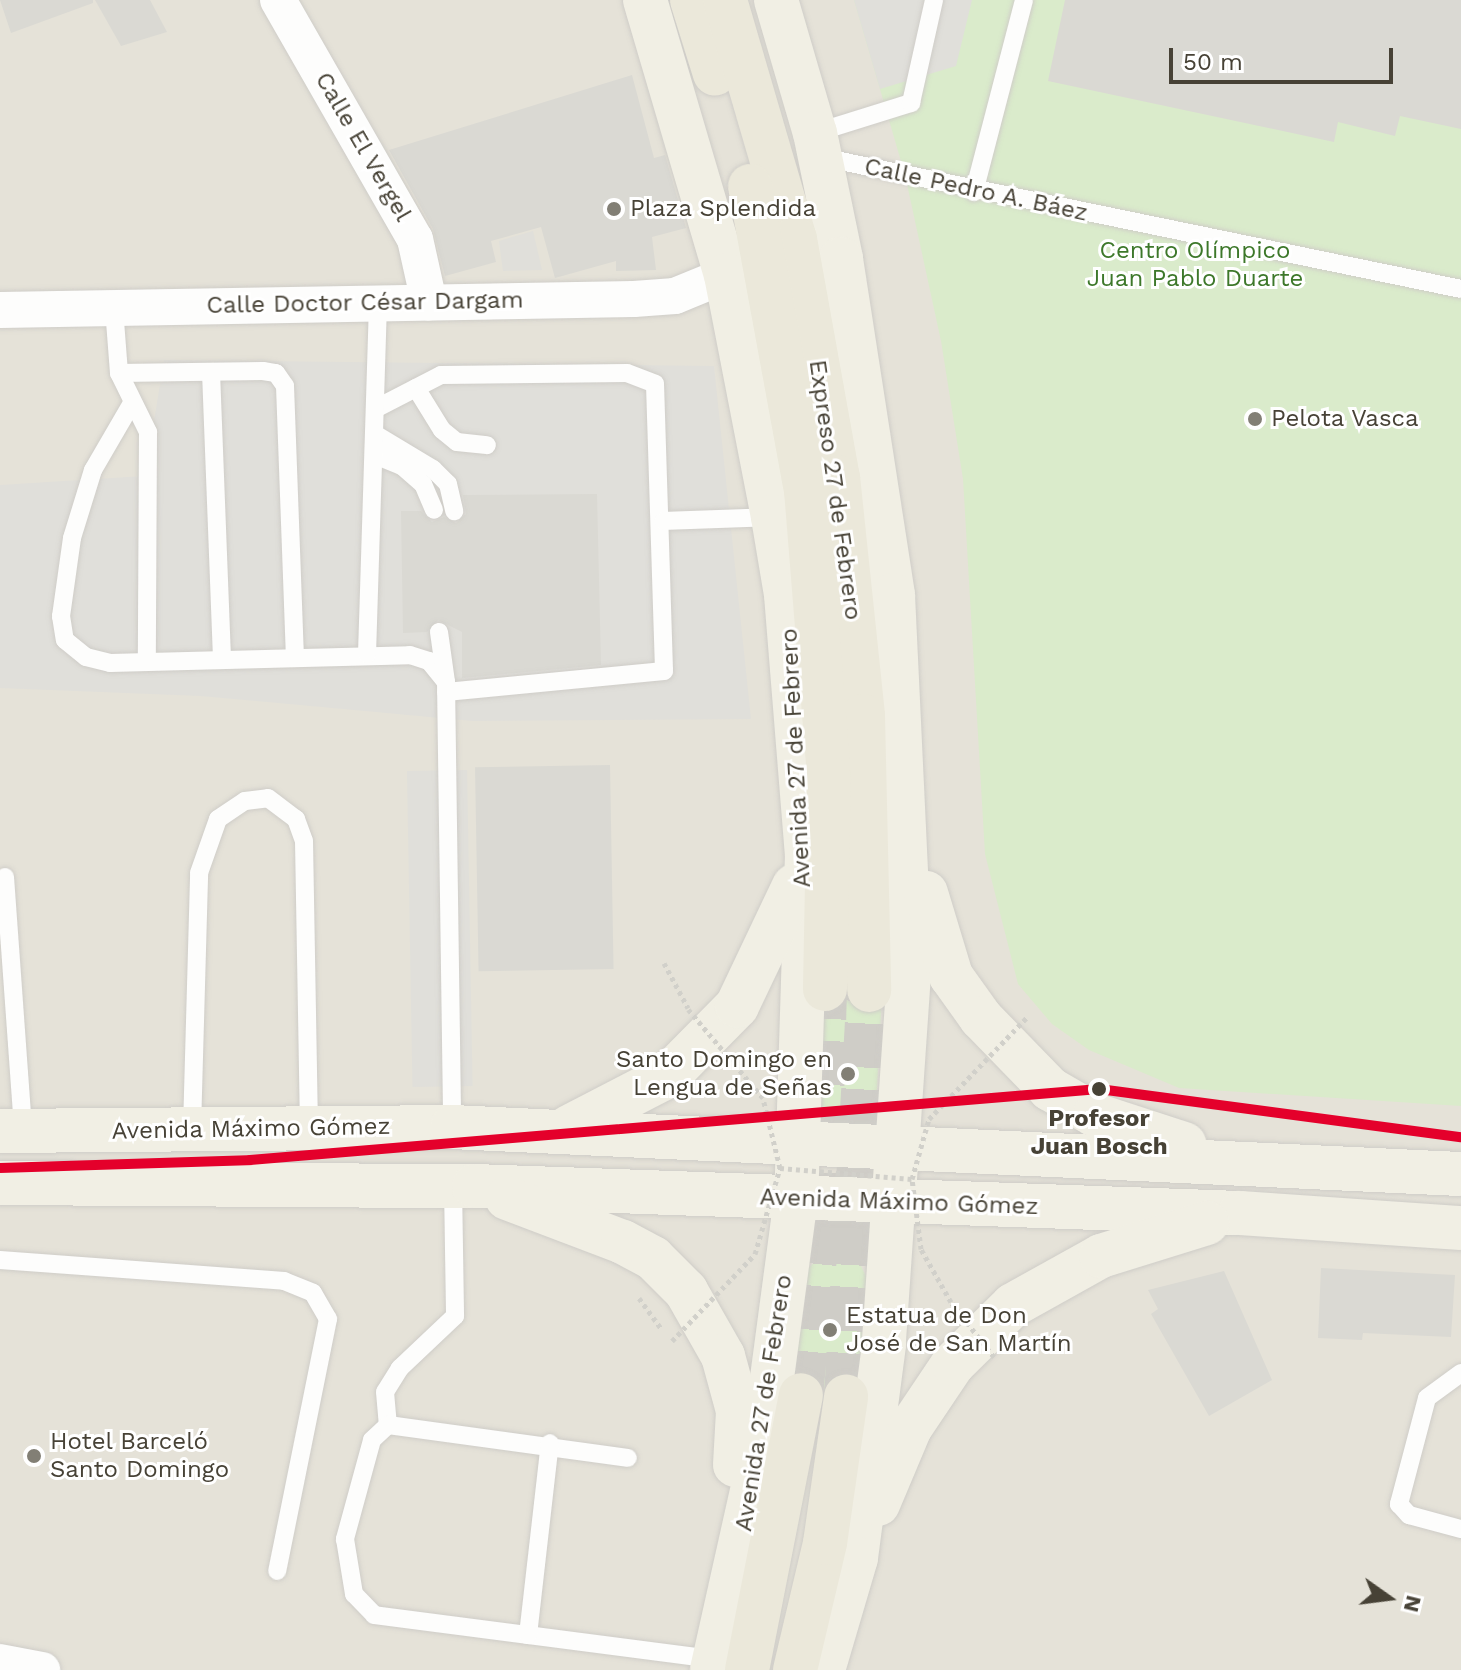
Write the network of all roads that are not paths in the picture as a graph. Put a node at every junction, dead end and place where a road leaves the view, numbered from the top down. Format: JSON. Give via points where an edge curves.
{"nodes":[{"id":1,"x":278,"y":0,"type":"edge"},
{"id":2,"x":645,"y":0,"type":"edge"},
{"id":3,"x":692,"y":0,"type":"edge"},
{"id":4,"x":725,"y":0,"type":"edge"},
{"id":5,"x":776,"y":0,"type":"edge"},
{"id":6,"x":934,"y":0,"type":"edge"},
{"id":7,"x":1024,"y":0,"type":"edge"},
{"id":8,"x":817,"y":145,"type":"junction"},
{"id":9,"x":974,"y":192,"type":"junction"},
{"id":10,"x":726,"y":275,"type":"junction"},
{"id":11,"x":1461,"y":289,"type":"edge"},
{"id":12,"x":429,"y":302,"type":"junction"},
{"id":13,"x":378,"y":303,"type":"junction"},
{"id":14,"x":114,"y":308,"type":"junction"},
{"id":15,"x":0,"y":310,"type":"edge"},
{"id":16,"x":211,"y":372,"type":"junction"},
{"id":17,"x":119,"y":373,"type":"junction"},
{"id":18,"x":416,"y":388,"type":"junction"},
{"id":19,"x":132,"y":403,"type":"junction"},
{"id":20,"x":377,"y":408,"type":"junction"},
{"id":21,"x":378,"y":436,"type":"junction"},
{"id":22,"x":487,"y":445,"type":"dead end"},
{"id":23,"x":377,"y":456,"type":"junction"},
{"id":24,"x":434,"y":510,"type":"dead end"},
{"id":25,"x":454,"y":511,"type":"dead end"},
{"id":26,"x":773,"y":517,"type":"junction"},
{"id":27,"x":664,"y":521,"type":"junction"},
{"id":28,"x":439,"y":632,"type":"dead end"},
{"id":29,"x":367,"y":654,"type":"junction"},
{"id":30,"x":295,"y":656,"type":"junction"},
{"id":31,"x":222,"y":659,"type":"junction"},
{"id":32,"x":147,"y":661,"type":"junction"},
{"id":33,"x":446,"y":687,"type":"junction"},
{"id":34,"x":900,"y":764,"type":"junction"},
{"id":35,"x":807,"y":854,"type":"junction"},
{"id":36,"x":5,"y":877,"type":"dead end"},
{"id":37,"x":825,"y":989,"type":"tunnel mouth"},
{"id":38,"x":869,"y":990,"type":"tunnel mouth"},
{"id":39,"x":452,"y":1127,"type":"junction"},
{"id":40,"x":192,"y":1129,"type":"junction"},
{"id":41,"x":309,"y":1129,"type":"junction"},
{"id":42,"x":12,"y":1131,"type":"edge"},
{"id":43,"x":559,"y":1131,"type":"junction"},
{"id":44,"x":1239,"y":1161,"type":"junction"},
{"id":45,"x":790,"y":1169,"type":"junction"},
{"id":46,"x":1461,"y":1174,"type":"edge"},
{"id":47,"x":903,"y":1176,"type":"junction"},
{"id":48,"x":0,"y":1183,"type":"edge"},
{"id":49,"x":464,"y":1185,"type":"junction"},
{"id":50,"x":1240,"y":1213,"type":"junction"},
{"id":51,"x":1461,"y":1228,"type":"edge"},
{"id":52,"x":0,"y":1260,"type":"edge"},
{"id":53,"x":1461,"y":1373,"type":"edge"},
{"id":54,"x":801,"y":1395,"type":"tunnel mouth"},
{"id":55,"x":846,"y":1397,"type":"tunnel mouth"},
{"id":56,"x":388,"y":1425,"type":"junction"},
{"id":57,"x":550,"y":1443,"type":"junction"},
{"id":58,"x":628,"y":1458,"type":"dead end"},
{"id":59,"x":1461,"y":1529,"type":"edge"},
{"id":60,"x":856,"y":1558,"type":"junction"},
{"id":61,"x":277,"y":1571,"type":"dead end"},
{"id":62,"x":730,"y":1586,"type":"junction"},
{"id":63,"x":528,"y":1635,"type":"junction"},
{"id":64,"x":0,"y":1662,"type":"edge"},
{"id":65,"x":725,"y":1666,"type":"edge"},
{"id":66,"x":42,"y":1670,"type":"edge"},
{"id":67,"x":795,"y":1670,"type":"edge"},
{"id":68,"x":823,"y":1670,"type":"edge"}],
"edges":[{"from":1,"to":12,"type":"street","name":"Calle El Vergel","via":[[415,239]]},
{"from":2,"to":10,"type":"main road","name":"Avenida 27 de Febrero"},
{"from":3,"to":37,"type":"highway","name":"Expreso 27 de Febrero","via":[[758,214],[806,490],[829,779]]},
{"from":4,"to":38,"type":"highway","name":"Expreso 27 de Febrero","via":[[795,239],[838,477],[864,730]]},
{"from":5,"to":8,"type":"main road"},
{"from":6,"to":8,"type":"lane","via":[[911,103]]},
{"from":7,"to":9,"type":"lane"},
{"from":8,"to":9,"type":"lane","name":"Calle Pedro A. Báez"},
{"from":8,"to":34,"type":"main road","via":[[861,376],[893,595]]},
{"from":9,"to":11,"type":"lane","name":"Calle Pedro A. Báez"},
{"from":10,"to":12,"type":"street","name":"Calle Doctor César Dargam","via":[[675,296]]},
{"from":10,"to":26,"type":"main road","name":"Avenida 27 de Febrero"},
{"from":12,"to":13,"type":"street","name":"Calle Doctor César Dargam"},
{"from":13,"to":14,"type":"street","name":"Calle Doctor César Dargam"},
{"from":13,"to":20,"type":"lane"},
{"from":14,"to":15,"type":"street","name":"Calle Doctor César Dargam"},
{"from":14,"to":17,"type":"lane"},
{"from":16,"to":17,"type":"lane"},
{"from":16,"to":30,"type":"lane","via":[[276,373],[285,386]]},
{"from":16,"to":31,"type":"lane"},
{"from":17,"to":19,"type":"lane"},
{"from":18,"to":20,"type":"lane"},
{"from":18,"to":22,"type":"lane","via":[[442,430],[457,442]]},
{"from":18,"to":27,"type":"lane","via":[[441,375],[644,375],[655,384],[660,404]]},
{"from":19,"to":32,"type":"lane","via":[[145,414],[148,432]]},
{"from":19,"to":32,"type":"lane","via":[[93,470],[72,538],[61,616],[65,640],[86,657]]},
{"from":20,"to":21,"type":"lane"},
{"from":21,"to":23,"type":"lane"},
{"from":21,"to":25,"type":"lane","via":[[433,469],[448,484]]},
{"from":23,"to":24,"type":"lane","via":[[402,466],[423,484]]},
{"from":23,"to":29,"type":"lane"},
{"from":26,"to":27,"type":"lane"},
{"from":26,"to":35,"type":"main road","name":"Avenida 27 de Febrero","via":[[786,595]]},
{"from":27,"to":33,"type":"lane","via":[[664,671]]},
{"from":28,"to":33,"type":"lane"},
{"from":29,"to":30,"type":"lane"},
{"from":29,"to":33,"type":"lane","via":[[429,661]]},
{"from":30,"to":31,"type":"lane"},
{"from":31,"to":32,"type":"lane"},
{"from":33,"to":39,"type":"lane"},
{"from":34,"to":44,"type":"main road","via":[[934,933],[951,976],[981,1018],[1050,1089],[1095,1115]]},
{"from":34,"to":47,"type":"main road","via":[[910,959]]},
{"from":35,"to":43,"type":"main road","via":[[737,1006],[668,1076],[594,1119]]},
{"from":35,"to":45,"type":"main road","name":"Avenida 27 de Febrero"},
{"from":36,"to":42,"type":"lane"},
{"from":39,"to":41,"type":"main road","name":"Avenida Máximo Gómez"},
{"from":39,"to":43,"type":"main road","name":"Avenida Máximo Gómez"},
{"from":40,"to":41,"type":"main road","name":"Avenida Máximo Gómez"},
{"from":40,"to":41,"type":"lane","via":[[199,873],[218,819],[245,801],[268,798],[296,819],[304,841]]},
{"from":40,"to":42,"type":"main road","name":"Avenida Máximo Gómez"},
{"from":43,"to":45,"type":"main road","name":"Avenida Máximo Gómez"},
{"from":44,"to":46,"type":"main road","name":"Avenida Máximo Gómez"},
{"from":44,"to":47,"type":"main road","name":"Avenida Máximo Gómez"},
{"from":45,"to":47,"type":"main road","name":"Avenida Máximo Gómez"},
{"from":45,"to":47,"type":"main road","name":"Avenida Máximo Gómez"},
{"from":45,"to":49,"type":"main road","name":"Avenida Máximo Gómez"},
{"from":45,"to":62,"type":"main road","name":"Avenida 27 de Febrero","via":[[764,1437]]},
{"from":47,"to":50,"type":"main road","name":"Avenida Máximo Gómez"},
{"from":47,"to":60,"type":"main road"},
{"from":48,"to":49,"type":"main road","name":"Avenida Máximo Gómez"},
{"from":49,"to":56,"type":"lane","via":[[455,1316],[400,1368],[385,1392]]},
{"from":49,"to":62,"type":"main road","via":[[623,1242],[653,1258],[686,1291],[723,1356],[738,1411]]},
{"from":50,"to":51,"type":"main road","name":"Avenida Máximo Gómez"},
{"from":50,"to":60,"type":"main road","via":[[1101,1256],[1013,1305],[953,1364],[910,1428]]},
{"from":52,"to":61,"type":"lane","via":[[284,1281],[313,1293],[328,1319]]},
{"from":53,"to":59,"type":"lane","via":[[1427,1398],[1399,1504],[1409,1515]]},
{"from":54,"to":65,"type":"highway"},
{"from":55,"to":67,"type":"highway","via":[[825,1543]]},
{"from":56,"to":57,"type":"lane"},
{"from":56,"to":63,"type":"lane","via":[[372,1440],[345,1539],[354,1594],[374,1615]]},
{"from":57,"to":58,"type":"lane"},
{"from":57,"to":63,"type":"lane"},
{"from":60,"to":68,"type":"main road"},
{"from":62,"to":65,"type":"main road","name":"Avenida 27 de Febrero"},
{"from":63,"to":65,"type":"lane"},
{"from":64,"to":66,"type":"street"}]}
